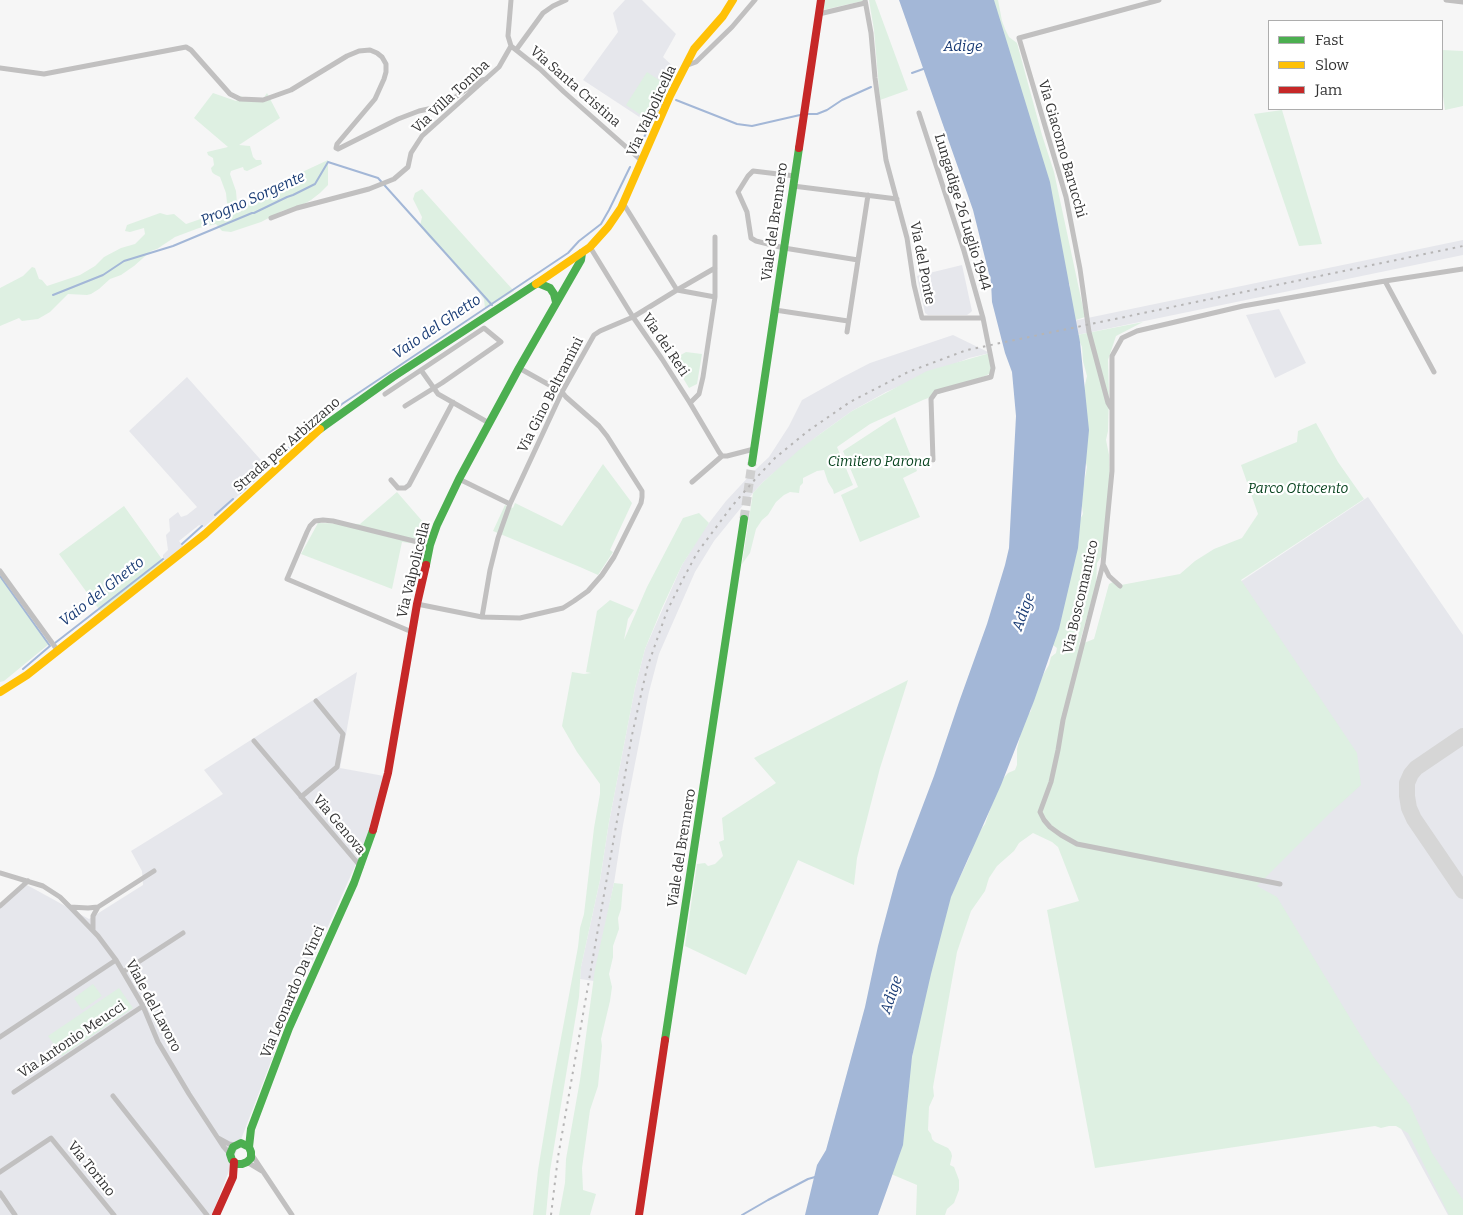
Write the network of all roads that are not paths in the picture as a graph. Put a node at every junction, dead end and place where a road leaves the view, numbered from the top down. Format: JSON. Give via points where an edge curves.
{"nodes":[{"id":1,"x":511,"y":0,"type":"edge"},
{"id":2,"x":566,"y":0,"type":"edge"},
{"id":3,"x":733,"y":0,"type":"edge"},
{"id":4,"x":755,"y":0,"type":"edge"},
{"id":5,"x":821,"y":0,"type":"edge"},
{"id":6,"x":1159,"y":0,"type":"edge"},
{"id":7,"x":1446,"y":0,"type":"edge"},
{"id":8,"x":865,"y":1,"type":"edge"},
{"id":9,"x":1463,"y":2,"type":"edge"},
{"id":10,"x":819,"y":14,"type":"junction"},
{"id":11,"x":510,"y":44,"type":"junction"},
{"id":12,"x":516,"y":50,"type":"junction"},
{"id":13,"x":684,"y":66,"type":"junction"},
{"id":14,"x":0,"y":68,"type":"edge"},
{"id":15,"x":486,"y":79,"type":"junction"},
{"id":16,"x":919,"y":113,"type":"dead end"},
{"id":17,"x":642,"y":161,"type":"junction"},
{"id":18,"x":795,"y":176,"type":"junction"},
{"id":19,"x":793,"y":186,"type":"junction"},
{"id":20,"x":868,"y":195,"type":"junction"},
{"id":21,"x":897,"y":200,"type":"junction"},
{"id":22,"x":624,"y":203,"type":"junction"},
{"id":23,"x":271,"y":218,"type":"dead end"},
{"id":24,"x":715,"y":237,"type":"dead end"},
{"id":25,"x":590,"y":247,"type":"junction"},
{"id":26,"x":784,"y":248,"type":"junction"},
{"id":27,"x":582,"y":253,"type":"junction"},
{"id":28,"x":858,"y":260,"type":"junction"},
{"id":29,"x":715,"y":268,"type":"junction"},
{"id":30,"x":1463,"y":269,"type":"edge"},
{"id":31,"x":1385,"y":281,"type":"junction"},
{"id":32,"x":538,"y":283,"type":"junction"},
{"id":33,"x":677,"y":290,"type":"junction"},
{"id":34,"x":715,"y":297,"type":"junction"},
{"id":35,"x":556,"y":302,"type":"junction"},
{"id":36,"x":775,"y":310,"type":"junction"},
{"id":37,"x":632,"y":317,"type":"junction"},
{"id":38,"x":983,"y":318,"type":"junction"},
{"id":39,"x":848,"y":321,"type":"junction"},
{"id":40,"x":847,"y":332,"type":"dead end"},
{"id":41,"x":519,"y":368,"type":"junction"},
{"id":42,"x":421,"y":370,"type":"junction"},
{"id":43,"x":1434,"y":372,"type":"dead end"},
{"id":44,"x":434,"y":387,"type":"junction"},
{"id":45,"x":562,"y":392,"type":"junction"},
{"id":46,"x":385,"y":394,"type":"dead end"},
{"id":47,"x":453,"y":402,"type":"junction"},
{"id":48,"x":690,"y":403,"type":"junction"},
{"id":49,"x":405,"y":406,"type":"dead end"},
{"id":50,"x":1111,"y":408,"type":"junction"},
{"id":51,"x":489,"y":423,"type":"junction"},
{"id":52,"x":754,"y":449,"type":"junction"},
{"id":53,"x":722,"y":456,"type":"junction"},
{"id":54,"x":932,"y":460,"type":"dead end"},
{"id":55,"x":752,"y":463,"type":"tunnel mouth"},
{"id":56,"x":459,"y":479,"type":"junction"},
{"id":57,"x":391,"y":480,"type":"dead end"},
{"id":58,"x":692,"y":482,"type":"dead end"},
{"id":59,"x":510,"y":504,"type":"junction"},
{"id":60,"x":744,"y":519,"type":"tunnel mouth"},
{"id":61,"x":430,"y":545,"type":"junction"},
{"id":62,"x":1103,"y":564,"type":"junction"},
{"id":63,"x":0,"y":571,"type":"edge"},
{"id":64,"x":1120,"y":586,"type":"dead end"},
{"id":65,"x":417,"y":604,"type":"junction"},
{"id":66,"x":482,"y":617,"type":"junction"},
{"id":67,"x":412,"y":632,"type":"junction"},
{"id":68,"x":58,"y":650,"type":"junction"},
{"id":69,"x":0,"y":692,"type":"edge"},
{"id":70,"x":316,"y":701,"type":"dead end"},
{"id":71,"x":254,"y":741,"type":"dead end"},
{"id":72,"x":301,"y":797,"type":"junction"},
{"id":73,"x":360,"y":867,"type":"junction"},
{"id":74,"x":154,"y":871,"type":"dead end"},
{"id":75,"x":0,"y":873,"type":"edge"},
{"id":76,"x":28,"y":881,"type":"junction"},
{"id":77,"x":1280,"y":884,"type":"dead end"},
{"id":78,"x":0,"y":906,"type":"edge"},
{"id":79,"x":70,"y":907,"type":"junction"},
{"id":80,"x":98,"y":907,"type":"junction"},
{"id":81,"x":88,"y":908,"type":"junction"},
{"id":82,"x":93,"y":916,"type":"junction"},
{"id":83,"x":83,"y":920,"type":"junction"},
{"id":84,"x":93,"y":931,"type":"junction"},
{"id":85,"x":183,"y":934,"type":"dead end"},
{"id":86,"x":116,"y":960,"type":"junction"},
{"id":87,"x":123,"y":972,"type":"junction"},
{"id":88,"x":143,"y":1006,"type":"junction"},
{"id":89,"x":0,"y":1038,"type":"edge"},
{"id":90,"x":14,"y":1092,"type":"dead end"},
{"id":91,"x":113,"y":1096,"type":"dead end"},
{"id":92,"x":251,"y":1129,"type":"junction"},
{"id":93,"x":218,"y":1138,"type":"junction"},
{"id":94,"x":237,"y":1144,"type":"junction"},
{"id":95,"x":242,"y":1158,"type":"junction"},
{"id":96,"x":0,"y":1172,"type":"edge"},
{"id":97,"x":0,"y":1193,"type":"edge"},
{"id":98,"x":15,"y":1215,"type":"edge"},
{"id":99,"x":114,"y":1215,"type":"edge"},
{"id":100,"x":207,"y":1215,"type":"edge"},
{"id":101,"x":216,"y":1215,"type":"edge"},
{"id":102,"x":292,"y":1215,"type":"edge"},
{"id":103,"x":640,"y":1215,"type":"edge"}],
"edges":[{"from":1,"to":11,"type":"street"},
{"from":2,"to":12,"type":"street","name":"Via Santa Cristina","via":[[543,13]]},
{"from":3,"to":13,"type":"main road"},
{"from":4,"to":13,"type":"street","name":"Via Valpolicella","via":[[700,59]]},
{"from":5,"to":10,"type":"main road","name":"Viale del Brennero"},
{"from":6,"to":50,"type":"street","name":"Via Giacomo Barucchi","via":[[1019,38],[1066,197],[1089,332]]},
{"from":7,"to":9,"type":"street"},
{"from":8,"to":10,"type":"street"},
{"from":8,"to":21,"type":"street","name":"Via del Ponte","via":[[886,160]]},
{"from":10,"to":18,"type":"main road","name":"Viale del Brennero"},
{"from":11,"to":12,"type":"street","name":"Via Santa Cristina"},
{"from":11,"to":15,"type":"street","name":"Via Villa Tomba","via":[[499,67]]},
{"from":12,"to":17,"type":"street","name":"Via Santa Cristina"},
{"from":13,"to":17,"type":"main road","name":"Via Valpolicella"},
{"from":14,"to":15,"type":"street","via":[[44,74],[186,47],[234,97],[262,100],[291,90],[347,56],[359,51],[377,52],[386,64],[384,79],[374,99],[337,144],[338,149],[398,118],[442,106]]},
{"from":15,"to":23,"type":"street","name":"Via Villa Tomba","via":[[422,136],[411,153],[408,167],[394,179]]},
{"from":16,"to":38,"type":"street","name":"Lungadige 26 Luglio 1944"},
{"from":17,"to":22,"type":"main road","name":"Via Valpolicella"},
{"from":18,"to":19,"type":"main road","name":"Viale del Brennero"},
{"from":18,"to":26,"type":"street","via":[[753,172],[738,192],[747,212],[751,238]]},
{"from":19,"to":20,"type":"street"},
{"from":19,"to":26,"type":"main road","name":"Viale del Brennero"},
{"from":20,"to":21,"type":"street"},
{"from":20,"to":28,"type":"street"},
{"from":21,"to":38,"type":"street","name":"Via del Ponte","via":[[922,318]]},
{"from":22,"to":25,"type":"main road","name":"Via Valpolicella"},
{"from":22,"to":33,"type":"street"},
{"from":24,"to":29,"type":"street"},
{"from":25,"to":27,"type":"main road","name":"Strada per Arbizzano"},
{"from":25,"to":37,"type":"street","name":"Via dei Reti"},
{"from":26,"to":28,"type":"street"},
{"from":26,"to":36,"type":"main road","name":"Viale del Brennero"},
{"from":27,"to":32,"type":"main road","name":"Strada per Arbizzano"},
{"from":27,"to":35,"type":"main road","name":"Via Valpolicella"},
{"from":28,"to":39,"type":"street"},
{"from":29,"to":33,"type":"street","name":"Via Gino Beltramini"},
{"from":29,"to":34,"type":"street"},
{"from":30,"to":31,"type":"street","name":"Via Boscomantico"},
{"from":31,"to":43,"type":"street"},
{"from":31,"to":50,"type":"street","name":"Via Boscomantico","via":[[1243,306],[1137,331],[1122,338],[1112,356]]},
{"from":32,"to":35,"type":"main road","via":[[550,288]]},
{"from":32,"to":68,"type":"main road","name":"Strada per Arbizzano","via":[[341,413],[206,534]]},
{"from":33,"to":34,"type":"street"},
{"from":33,"to":37,"type":"street","name":"Via Gino Beltramini"},
{"from":34,"to":48,"type":"street","via":[[702,387]]},
{"from":35,"to":41,"type":"main road","name":"Via Valpolicella"},
{"from":36,"to":39,"type":"street"},
{"from":36,"to":52,"type":"main road","name":"Viale del Brennero"},
{"from":37,"to":45,"type":"street","name":"Via Gino Beltramini","via":[[594,335]]},
{"from":37,"to":48,"type":"street","name":"Via dei Reti"},
{"from":38,"to":54,"type":"street","via":[[993,368],[990,376],[936,392],[931,399]]},
{"from":39,"to":40,"type":"street"},
{"from":41,"to":45,"type":"street"},
{"from":41,"to":51,"type":"main road","name":"Via Valpolicella"},
{"from":42,"to":44,"type":"street"},
{"from":42,"to":44,"type":"street","via":[[484,328],[500,342]]},
{"from":42,"to":46,"type":"street"},
{"from":44,"to":47,"type":"street","via":[[438,394]]},
{"from":44,"to":49,"type":"street"},
{"from":45,"to":59,"type":"street","name":"Via Gino Beltramini"},
{"from":45,"to":66,"type":"street","via":[[607,436],[642,491],[642,497],[614,557],[588,591],[563,608],[520,618]]},
{"from":47,"to":51,"type":"street"},
{"from":47,"to":57,"type":"street","via":[[409,485],[398,488]]},
{"from":48,"to":53,"type":"street","name":"Via dei Reti"},
{"from":50,"to":62,"type":"street","name":"Via Boscomantico","via":[[1112,471]]},
{"from":51,"to":56,"type":"main road","name":"Via Valpolicella"},
{"from":52,"to":53,"type":"street"},
{"from":52,"to":55,"type":"main road","name":"Viale del Brennero"},
{"from":53,"to":58,"type":"street"},
{"from":56,"to":59,"type":"street"},
{"from":56,"to":61,"type":"main road","name":"Via Valpolicella"},
{"from":59,"to":66,"type":"street","name":"Via Gino Beltramini","via":[[490,570]]},
{"from":60,"to":103,"type":"main road","name":"Viale del Brennero"},
{"from":61,"to":65,"type":"main road","name":"Via Valpolicella"},
{"from":61,"to":67,"type":"street","via":[[333,521],[316,521],[310,526],[287,579]]},
{"from":62,"to":64,"type":"street","via":[[1109,576]]},
{"from":62,"to":77,"type":"street","name":"Via Boscomantico","via":[[1040,812],[1044,820],[1077,844]]},
{"from":63,"to":68,"type":"street"},
{"from":65,"to":66,"type":"street"},
{"from":65,"to":67,"type":"main road","name":"Via Valpolicella"},
{"from":67,"to":73,"type":"main road","name":"Via Valpolicella","via":[[388,773]]},
{"from":68,"to":69,"type":"main road","name":"Strada per Arbizzano"},
{"from":70,"to":72,"type":"street","name":"Via Genova","via":[[343,734],[337,767]]},
{"from":71,"to":72,"type":"street","name":"Via Genova"},
{"from":72,"to":73,"type":"street","name":"Via Genova"},
{"from":73,"to":92,"type":"main road","name":"Via Leonardo Da Vinci","via":[[289,1028]]},
{"from":74,"to":80,"type":"street"},
{"from":75,"to":76,"type":"street","name":"Viale del Lavoro"},
{"from":76,"to":78,"type":"street"},
{"from":76,"to":79,"type":"street","name":"Viale del Lavoro","via":[[43,886]]},
{"from":79,"to":81,"type":"street"},
{"from":79,"to":83,"type":"street","name":"Viale del Lavoro"},
{"from":80,"to":81,"type":"street"},
{"from":80,"to":82,"type":"street"},
{"from":81,"to":83,"type":"street"},
{"from":82,"to":83,"type":"street"},
{"from":82,"to":84,"type":"street"},
{"from":83,"to":84,"type":"street","name":"Viale del Lavoro"},
{"from":84,"to":86,"type":"street","name":"Viale del Lavoro"},
{"from":85,"to":87,"type":"street"},
{"from":86,"to":87,"type":"street","name":"Viale del Lavoro"},
{"from":86,"to":89,"type":"street"},
{"from":87,"to":88,"type":"street","name":"Viale del Lavoro"},
{"from":88,"to":90,"type":"street","name":"Via Antonio Meucci"},
{"from":88,"to":93,"type":"street","name":"Viale del Lavoro","via":[[158,1042]]},
{"from":91,"to":100,"type":"street"},
{"from":92,"to":94,"type":"main road","name":"Via Leonardo Da Vinci"},
{"from":92,"to":95,"type":"main road","name":"Via Leonardo Da Vinci"},
{"from":93,"to":94,"type":"street"},
{"from":93,"to":95,"type":"street","name":"Viale del Lavoro"},
{"from":94,"to":95,"type":"main road","name":"Via Leonardo Da Vinci","via":[[232,1149]]},
{"from":94,"to":95,"type":"main road","via":[[244,1144]]},
{"from":95,"to":101,"type":"main road","name":"Via Leonardo Da Vinci"},
{"from":95,"to":102,"type":"street","via":[[264,1172]]},
{"from":96,"to":99,"type":"street","name":"Via Torino","via":[[51,1138]]},
{"from":97,"to":98,"type":"street"}]}
